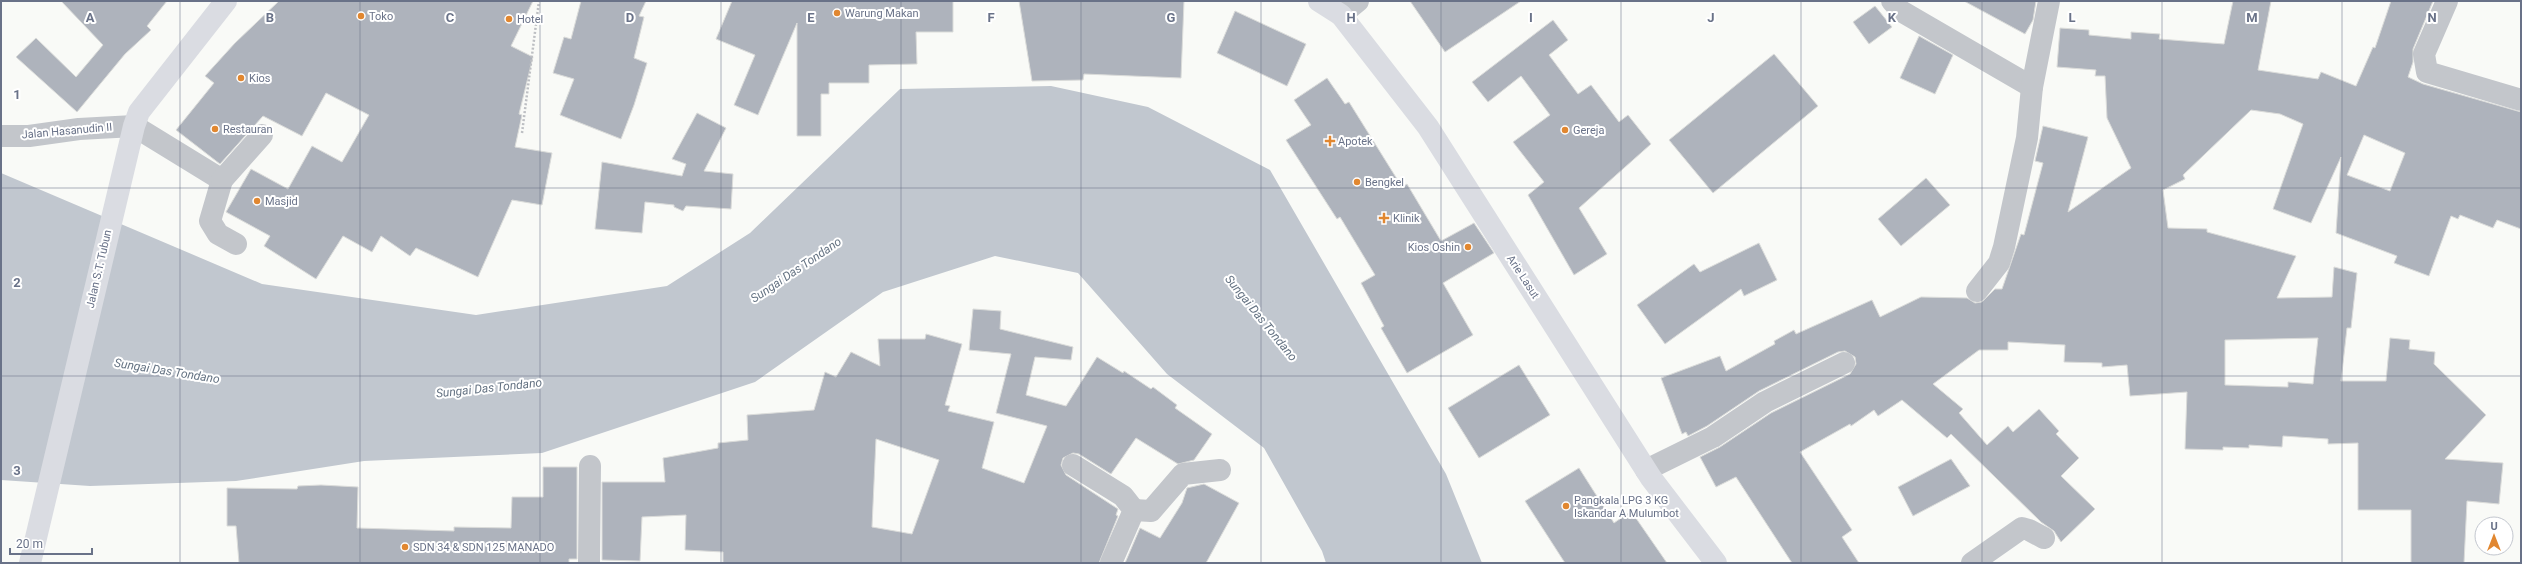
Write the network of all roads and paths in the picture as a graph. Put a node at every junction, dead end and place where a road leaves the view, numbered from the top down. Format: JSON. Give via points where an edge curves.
{"nodes":[{"id":1,"x":226,"y":1,"type":"edge"},
{"id":2,"x":539,"y":1,"type":"edge"},
{"id":3,"x":1319,"y":1,"type":"edge"},
{"id":4,"x":1358,"y":1,"type":"edge"},
{"id":5,"x":1892,"y":1,"type":"edge"},
{"id":6,"x":2049,"y":1,"type":"edge"},
{"id":7,"x":2447,"y":1,"type":"edge"},
{"id":8,"x":1342,"y":16,"type":"junction"},
{"id":9,"x":2032,"y":87,"type":"junction"},
{"id":10,"x":2521,"y":100,"type":"edge"},
{"id":11,"x":134,"y":126,"type":"junction"},
{"id":12,"x":522,"y":133,"type":"dead end"},
{"id":13,"x":262,"y":135,"type":"dead end"},
{"id":14,"x":1,"y":136,"type":"edge"},
{"id":15,"x":222,"y":180,"type":"junction"},
{"id":16,"x":236,"y":244,"type":"dead end"},
{"id":17,"x":1977,"y":291,"type":"dead end"},
{"id":18,"x":1844,"y":363,"type":"dead end"},
{"id":19,"x":1072,"y":465,"type":"dead end"},
{"id":20,"x":590,"y":466,"type":"dead end"},
{"id":21,"x":1220,"y":470,"type":"dead end"},
{"id":22,"x":1646,"y":470,"type":"junction"},
{"id":23,"x":1134,"y":510,"type":"junction"},
{"id":24,"x":2044,"y":538,"type":"dead end"},
{"id":25,"x":30,"y":563,"type":"edge"},
{"id":26,"x":589,"y":563,"type":"edge"},
{"id":27,"x":1111,"y":563,"type":"edge"},
{"id":28,"x":1716,"y":563,"type":"edge"},
{"id":29,"x":1972,"y":563,"type":"edge"}],
"edges":[{"from":1,"to":11,"type":"main road","name":"Jalan S.T. Tubun","via":[[139,112]]},
{"from":2,"to":12,"type":"path"},
{"from":3,"to":8,"type":"main road","name":"Arie Lasut"},
{"from":4,"to":8,"type":"street"},
{"from":5,"to":9,"type":"street","via":[[1901,11]]},
{"from":6,"to":9,"type":"street"},
{"from":7,"to":10,"type":"street","via":[[2424,54],[2427,72]]},
{"from":8,"to":22,"type":"main road","name":"Arie Lasut","via":[[1428,127]]},
{"from":9,"to":17,"type":"street","via":[[2027,138],[2004,247],[1999,263]]},
{"from":11,"to":14,"type":"street","name":"Jalan Hasanudin II","via":[[79,129],[29,136]]},
{"from":11,"to":15,"type":"street"},
{"from":11,"to":25,"type":"main road","name":"Jalan S.T. Tubun"},
{"from":13,"to":15,"type":"street"},
{"from":15,"to":16,"type":"street","via":[[210,221],[218,234]]},
{"from":18,"to":22,"type":"street","via":[[1764,402],[1713,437]]},
{"from":19,"to":23,"type":"street","via":[[1123,496]]},
{"from":20,"to":26,"type":"street"},
{"from":21,"to":23,"type":"street","via":[[1183,474],[1151,512]]},
{"from":22,"to":28,"type":"main road","name":"Arie Lasut"},
{"from":23,"to":27,"type":"street"},
{"from":24,"to":29,"type":"street","via":[[2022,528]]}]}
